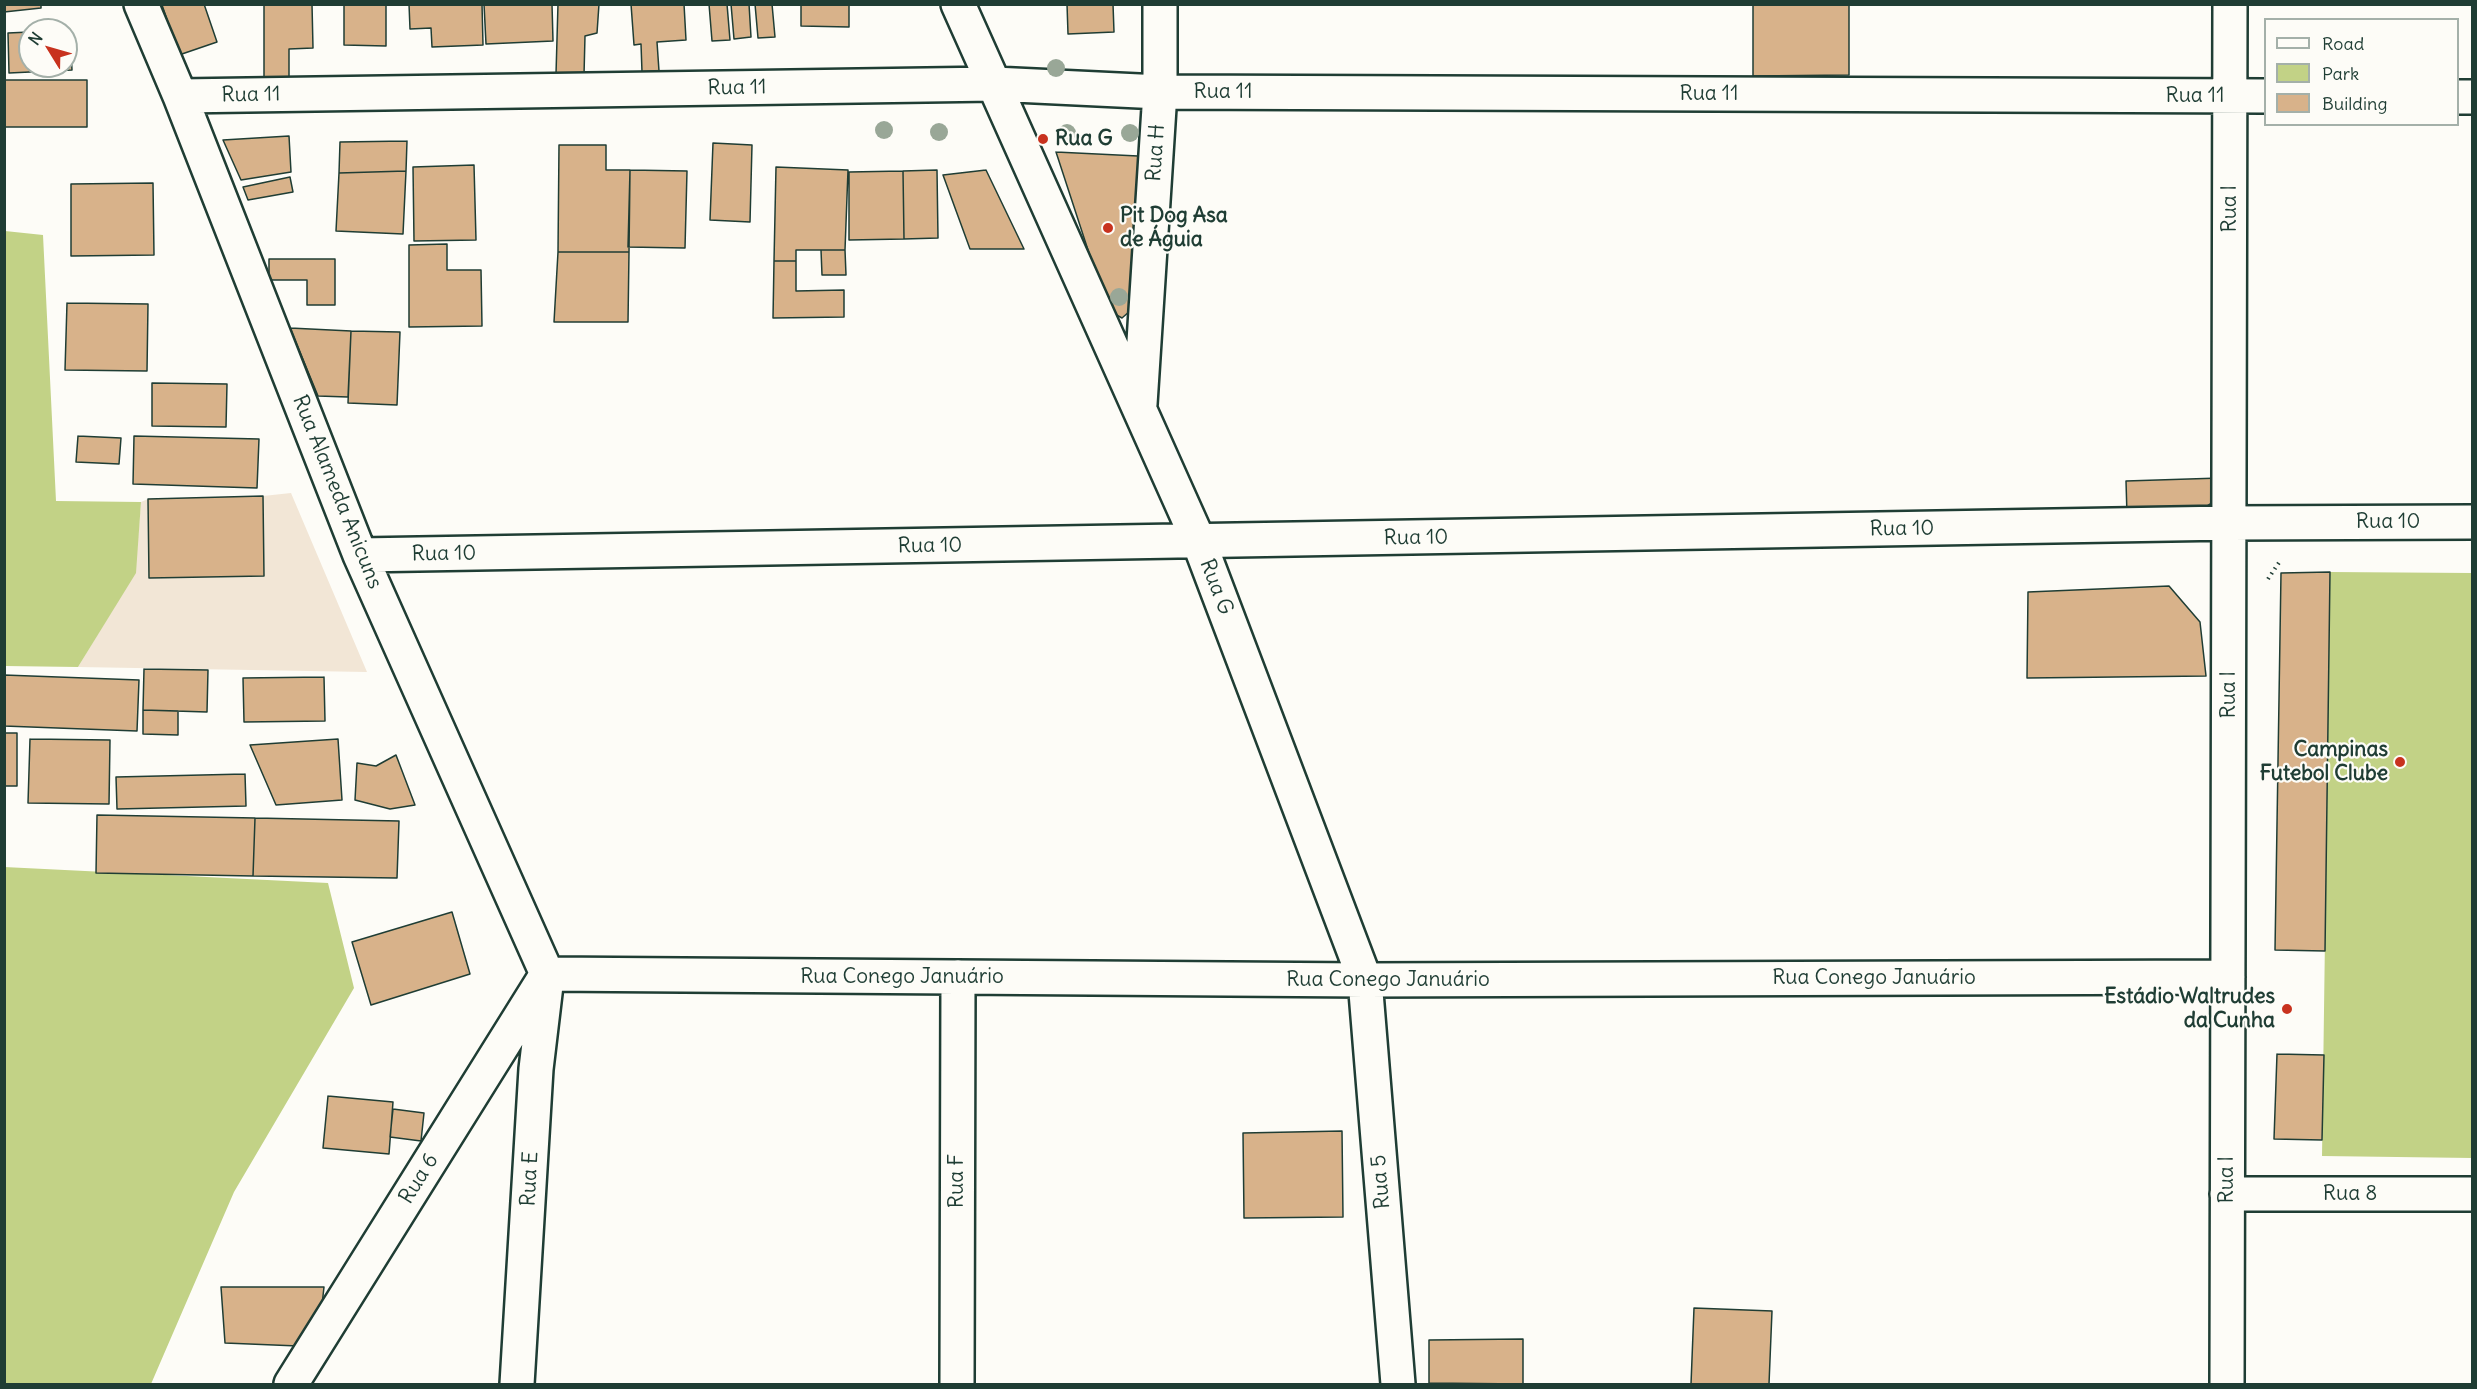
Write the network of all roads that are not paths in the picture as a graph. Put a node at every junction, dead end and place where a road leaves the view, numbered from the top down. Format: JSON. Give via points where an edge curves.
{"nodes":[{"id":1,"x":141,"y":4,"type":"edge"},
{"id":2,"x":958,"y":4,"type":"edge"},
{"id":3,"x":1160,"y":4,"type":"edge"},
{"id":4,"x":2230,"y":4,"type":"edge"},
{"id":5,"x":994,"y":84,"type":"junction"},
{"id":6,"x":1160,"y":92,"type":"junction"},
{"id":7,"x":180,"y":96,"type":"junction"},
{"id":8,"x":2230,"y":96,"type":"junction"},
{"id":9,"x":2264,"y":96,"type":"edge"},
{"id":10,"x":1139,"y":409,"type":"junction"},
{"id":11,"x":2472,"y":522,"type":"edge"},
{"id":12,"x":2229,"y":523,"type":"junction"},
{"id":13,"x":1199,"y":542,"type":"junction"},
{"id":14,"x":360,"y":555,"type":"junction"},
{"id":15,"x":547,"y":974,"type":"junction"},
{"id":16,"x":957,"y":977,"type":"junction"},
{"id":17,"x":2228,"y":977,"type":"junction"},
{"id":18,"x":1365,"y":980,"type":"junction"},
{"id":19,"x":2227,"y":1194,"type":"junction"},
{"id":20,"x":2472,"y":1194,"type":"edge"},
{"id":21,"x":291,"y":1384,"type":"edge"},
{"id":22,"x":518,"y":1384,"type":"edge"},
{"id":23,"x":957,"y":1384,"type":"edge"},
{"id":24,"x":1398,"y":1384,"type":"edge"},
{"id":25,"x":2227,"y":1384,"type":"edge"}],
"edges":[{"from":1,"to":7,"type":"street","name":"Rua Alameda Anicuns"},
{"from":2,"to":5,"type":"street","name":"Rua G"},
{"from":3,"to":6,"type":"street","name":"Rua H"},
{"from":4,"to":8,"type":"street","name":"Rua l"},
{"from":5,"to":6,"type":"street","name":"Rua 11"},
{"from":5,"to":7,"type":"street","name":"Rua 11"},
{"from":5,"to":10,"type":"street","name":"Rua G"},
{"from":6,"to":8,"type":"street","name":"Rua 11"},
{"from":6,"to":10,"type":"street","name":"Rua H"},
{"from":7,"to":14,"type":"street","name":"Rua Alameda Anicuns"},
{"from":8,"to":9,"type":"street","name":"Rua 11"},
{"from":8,"to":12,"type":"street","name":"Rua l"},
{"from":10,"to":13,"type":"street","name":"Rua G"},
{"from":11,"to":12,"type":"street","name":"Rua 10"},
{"from":12,"to":13,"type":"street","name":"Rua 10"},
{"from":12,"to":17,"type":"street","name":"Rua l"},
{"from":13,"to":14,"type":"street","name":"Rua 10"},
{"from":13,"to":18,"type":"street","name":"Rua G"},
{"from":14,"to":15,"type":"street","name":"Rua Alameda Anicuns"},
{"from":15,"to":16,"type":"street","name":"Rua Conego Januário"},
{"from":15,"to":21,"type":"street","name":"Rua 6"},
{"from":15,"to":22,"type":"street","name":"Rua E","via":[[536,1069]]},
{"from":16,"to":18,"type":"street","name":"Rua Conego Januário"},
{"from":16,"to":23,"type":"street","name":"Rua F"},
{"from":17,"to":18,"type":"street","name":"Rua Conego Januário"},
{"from":17,"to":19,"type":"street","name":"Rua l"},
{"from":18,"to":24,"type":"street","name":"Rua 5"},
{"from":19,"to":20,"type":"street","name":"Rua 8"},
{"from":19,"to":25,"type":"street","name":"Rua l"}]}
